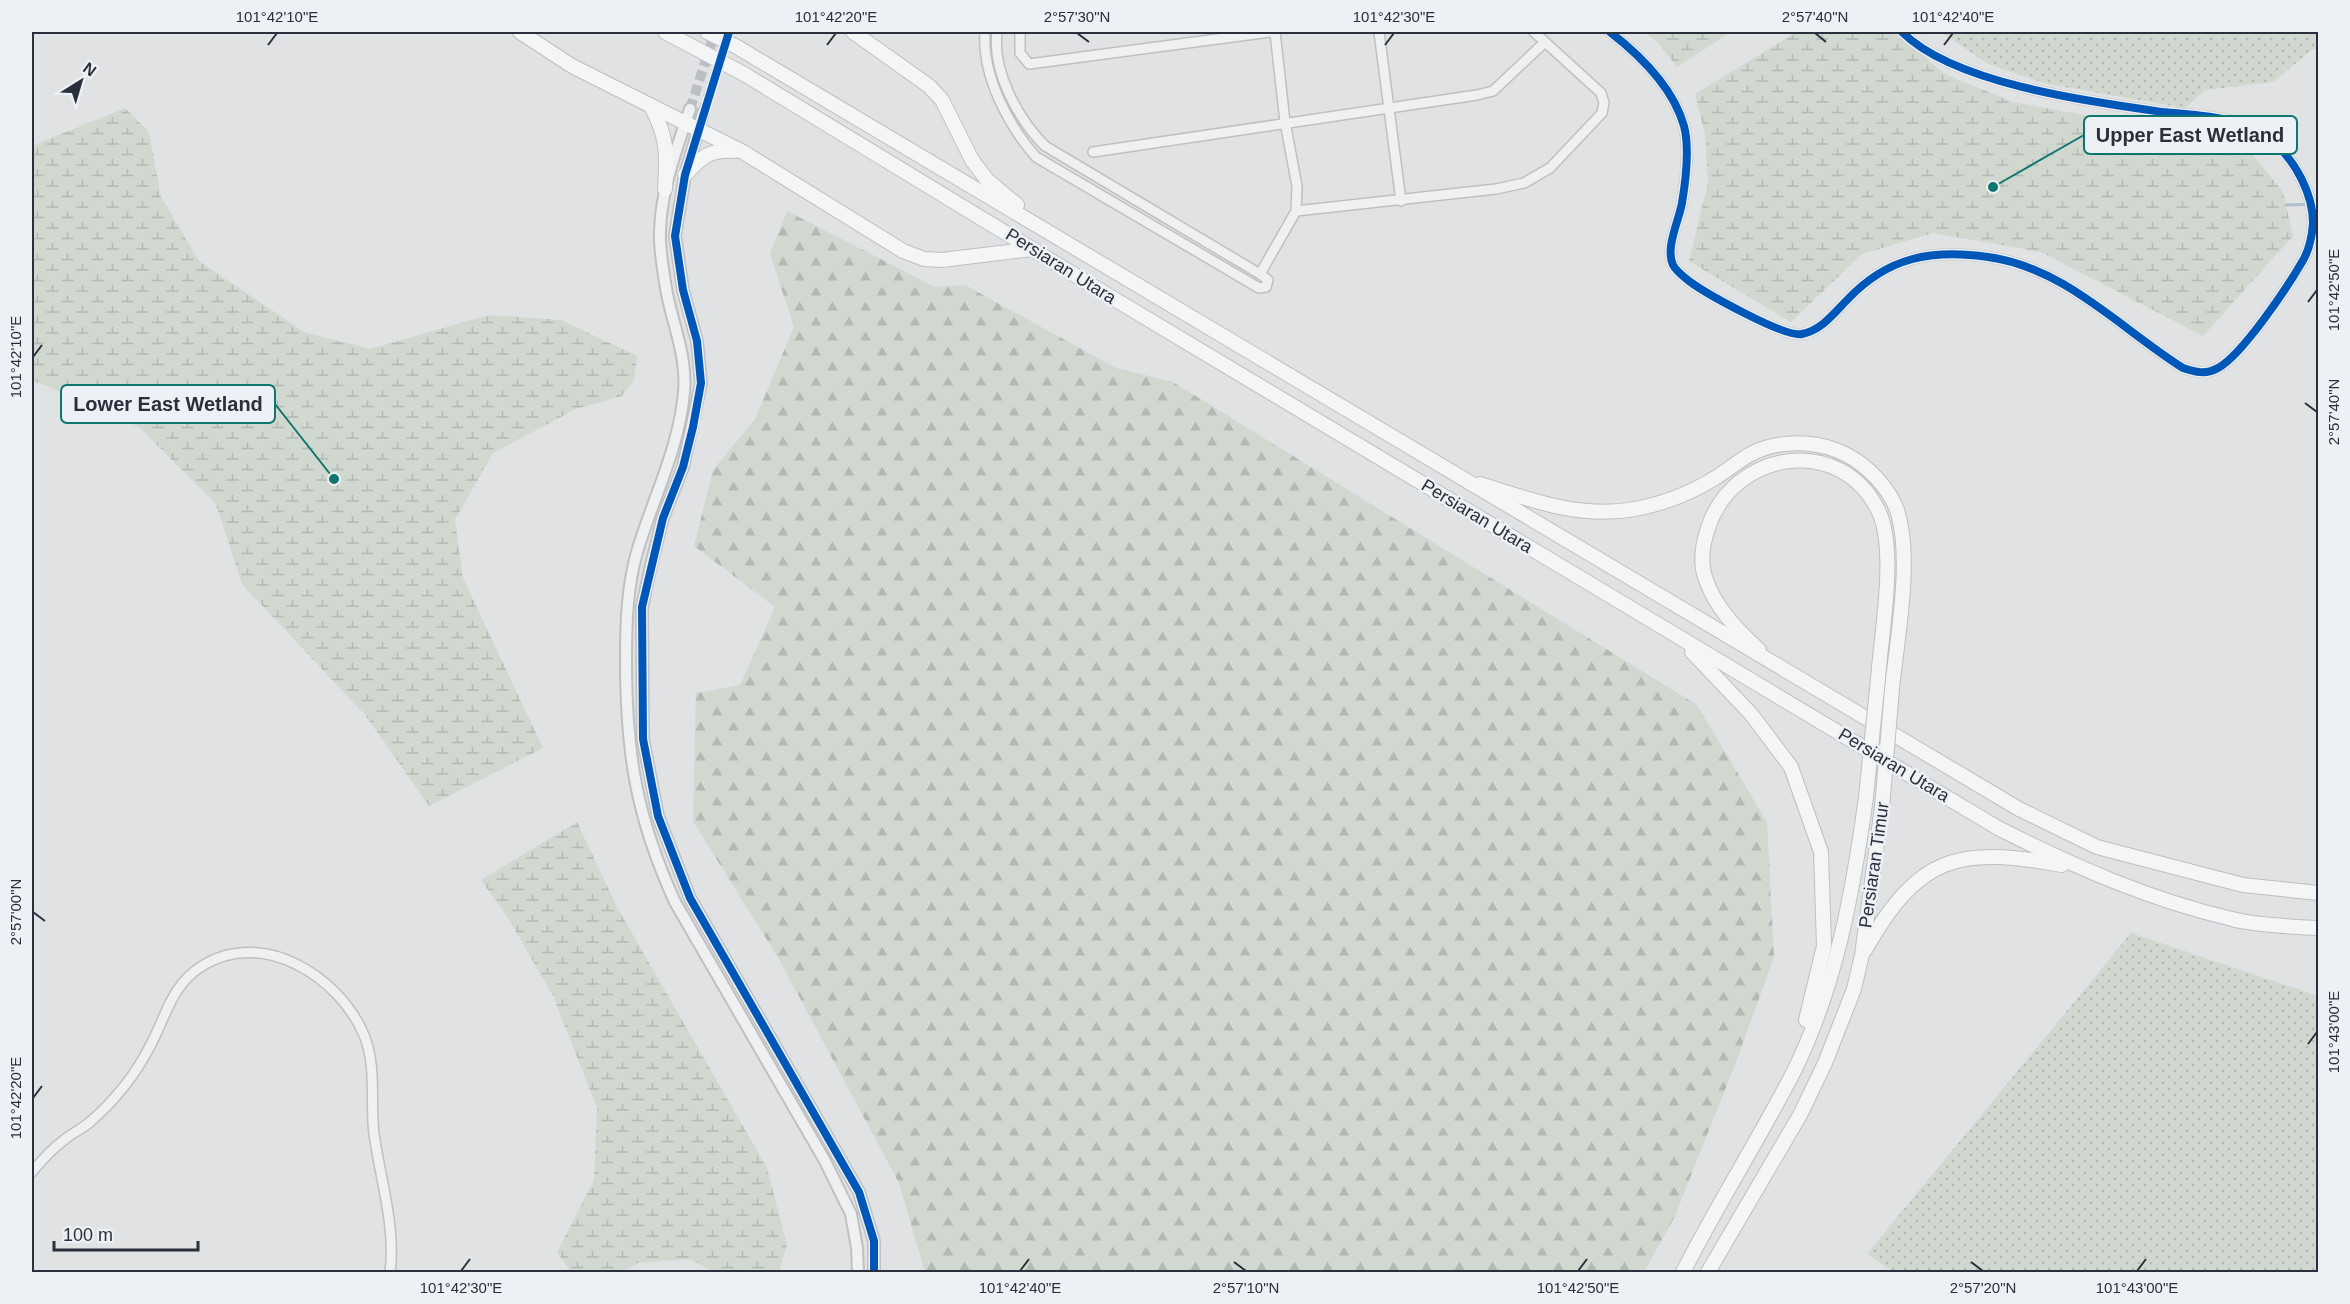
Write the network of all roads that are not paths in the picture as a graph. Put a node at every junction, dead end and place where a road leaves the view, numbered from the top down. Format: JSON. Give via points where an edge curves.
{"nodes":[{"id":1,"x":520,"y":32,"type":"edge"},
{"id":2,"x":665,"y":32,"type":"edge"},
{"id":3,"x":707,"y":32,"type":"edge"},
{"id":4,"x":853,"y":32,"type":"edge"},
{"id":5,"x":985,"y":32,"type":"edge"},
{"id":6,"x":997,"y":32,"type":"edge"},
{"id":7,"x":1020,"y":32,"type":"edge"},
{"id":8,"x":1270,"y":32,"type":"edge"},
{"id":9,"x":1275,"y":32,"type":"edge"},
{"id":10,"x":1379,"y":32,"type":"edge"},
{"id":11,"x":1534,"y":32,"type":"edge"},
{"id":12,"x":1610,"y":32,"type":"edge"},
{"id":13,"x":1902,"y":32,"type":"edge"},
{"id":14,"x":1545,"y":42,"type":"junction"},
{"id":15,"x":651,"y":106,"type":"junction"},
{"id":16,"x":690,"y":109,"type":"tunnel mouth"},
{"id":17,"x":1388,"y":110,"type":"junction"},
{"id":18,"x":703,"y":113,"type":"tunnel mouth"},
{"id":19,"x":1285,"y":122,"type":"junction"},
{"id":20,"x":686,"y":123,"type":"junction"},
{"id":21,"x":699,"y":129,"type":"junction"},
{"id":22,"x":743,"y":152,"type":"junction"},
{"id":23,"x":1093,"y":153,"type":"dead end"},
{"id":24,"x":685,"y":175,"type":"junction"},
{"id":25,"x":665,"y":189,"type":"junction"},
{"id":26,"x":1401,"y":201,"type":"junction"},
{"id":27,"x":1296,"y":211,"type":"junction"},
{"id":28,"x":1038,"y":225,"type":"junction"},
{"id":29,"x":1033,"y":249,"type":"junction"},
{"id":30,"x":1260,"y":274,"type":"junction"},
{"id":31,"x":1455,"y":476,"type":"junction"},
{"id":32,"x":1674,"y":635,"type":"junction"},
{"id":33,"x":1778,"y":668,"type":"junction"},
{"id":34,"x":2076,"y":867,"type":"junction"},
{"id":35,"x":2319,"y":893,"type":"edge"},
{"id":36,"x":2317,"y":928,"type":"edge"},
{"id":37,"x":1862,"y":955,"type":"junction"},
{"id":38,"x":1793,"y":1072,"type":"junction"},
{"id":39,"x":32,"y":1172,"type":"edge"},
{"id":40,"x":390,"y":1272,"type":"edge"},
{"id":41,"x":858,"y":1272,"type":"edge"},
{"id":42,"x":874,"y":1272,"type":"edge"},
{"id":43,"x":1683,"y":1272,"type":"edge"},
{"id":44,"x":1708,"y":1272,"type":"edge"}],
"edges":[{"from":1,"to":15,"type":"main road","via":[[572,66]]},
{"from":2,"to":29,"type":"main road","name":"Persiaran Utara","via":[[744,74]]},
{"from":3,"to":28,"type":"main road","name":"Persiaran Utara"},
{"from":4,"to":28,"type":"main road","via":[[929,86],[942,100],[972,160],[987,180]]},
{"from":5,"to":30,"type":"street","via":[[991,73],[1004,110],[1036,157],[1263,289],[1269,284]]},
{"from":6,"to":30,"type":"street","via":[[1000,68],[1016,108],[1045,146]]},
{"from":7,"to":8,"type":"street","via":[[1020,53],[1029,64]]},
{"from":9,"to":19,"type":"street"},
{"from":10,"to":17,"type":"street"},
{"from":11,"to":14,"type":"street"},
{"from":12,"to":13,"type":"street","via":[[1663,83],[1684,126],[1687,149],[1671,255],[1673,264],[1689,281],[1780,331],[1800,335],[1825,323],[1864,282],[1906,259],[1988,257],[2062,284],[2183,368],[2206,372],[2228,361],[2241,348],[2303,261],[2310,243],[2310,200],[2300,174],[2277,145],[2263,133],[2221,119],[2030,90],[1947,61]]},
{"from":14,"to":17,"type":"street","via":[[1493,91]]},
{"from":14,"to":26,"type":"street","via":[[1600,93],[1602,112],[1550,168],[1524,183]]},
{"from":15,"to":20,"type":"main road"},
{"from":15,"to":25,"type":"main road","via":[[667,146]]},
{"from":16,"to":20,"type":"street"},
{"from":17,"to":19,"type":"street"},
{"from":17,"to":26,"type":"street"},
{"from":18,"to":21,"type":"street"},
{"from":19,"to":23,"type":"street"},
{"from":19,"to":27,"type":"street","via":[[1297,186]]},
{"from":20,"to":21,"type":"main road"},
{"from":20,"to":25,"type":"street"},
{"from":21,"to":22,"type":"main road"},
{"from":21,"to":24,"type":"street"},
{"from":22,"to":24,"type":"main road","via":[[709,152]]},
{"from":22,"to":29,"type":"main road","via":[[903,251],[924,259]]},
{"from":24,"to":42,"type":"street","via":[[675,236],[683,290],[698,341],[701,383],[691,437],[663,518],[642,607],[643,739],[658,816],[676,867],[723,957],[859,1192],[874,1240]]},
{"from":25,"to":41,"type":"street","via":[[659,233],[667,295],[682,347],[684,389],[680,428],[637,554],[627,605],[628,742],[634,785],[656,860],[675,902],[825,1161],[851,1214]]},
{"from":26,"to":27,"type":"street"},
{"from":27,"to":30,"type":"street"},
{"from":28,"to":31,"type":"main road","name":"Persiaran Utara"},
{"from":29,"to":32,"type":"main road","name":"Persiaran Utara"},
{"from":31,"to":33,"type":"main road","name":"Persiaran Utara"},
{"from":31,"to":37,"type":"main road","name":"Persiaran Timur","bridge":true,"via":[[1547,506],[1604,512],[1636,509],[1677,496],[1717,477],[1744,457],[1786,443],[1835,449],[1870,470],[1898,512],[1904,551],[1882,807]]},
{"from":32,"to":34,"type":"main road","name":"Persiaran Utara","via":[[1998,828]]},
{"from":32,"to":38,"type":"main road","via":[[1745,708],[1791,767],[1821,852],[1824,946]]},
{"from":33,"to":35,"type":"main road","name":"Persiaran Utara","via":[[2019,809],[2097,847],[2243,885]]},
{"from":33,"to":38,"type":"main road","name":"Persiaran Timur","bridge":true,"via":[[1727,617],[1705,577],[1702,555],[1721,499],[1734,485],[1765,466],[1806,459],[1845,474],[1864,490],[1879,513],[1888,545],[1878,679],[1854,883],[1833,972]]},
{"from":34,"to":36,"type":"main road","name":"Persiaran Utara","via":[[2234,920]]},
{"from":34,"to":37,"type":"main road","via":[[1982,855],[1933,870],[1899,898]]},
{"from":37,"to":44,"type":"main road","name":"Persiaran Timur","via":[[1854,988],[1825,1063],[1768,1172]]},
{"from":38,"to":43,"type":"main road","name":"Persiaran Timur"},
{"from":39,"to":40,"type":"street","via":[[62,1141],[111,1102],[150,1047],[170,999],[189,974],[217,957],[233,953],[274,957],[296,964],[327,985],[348,1006],[365,1038],[391,1240]]}]}
